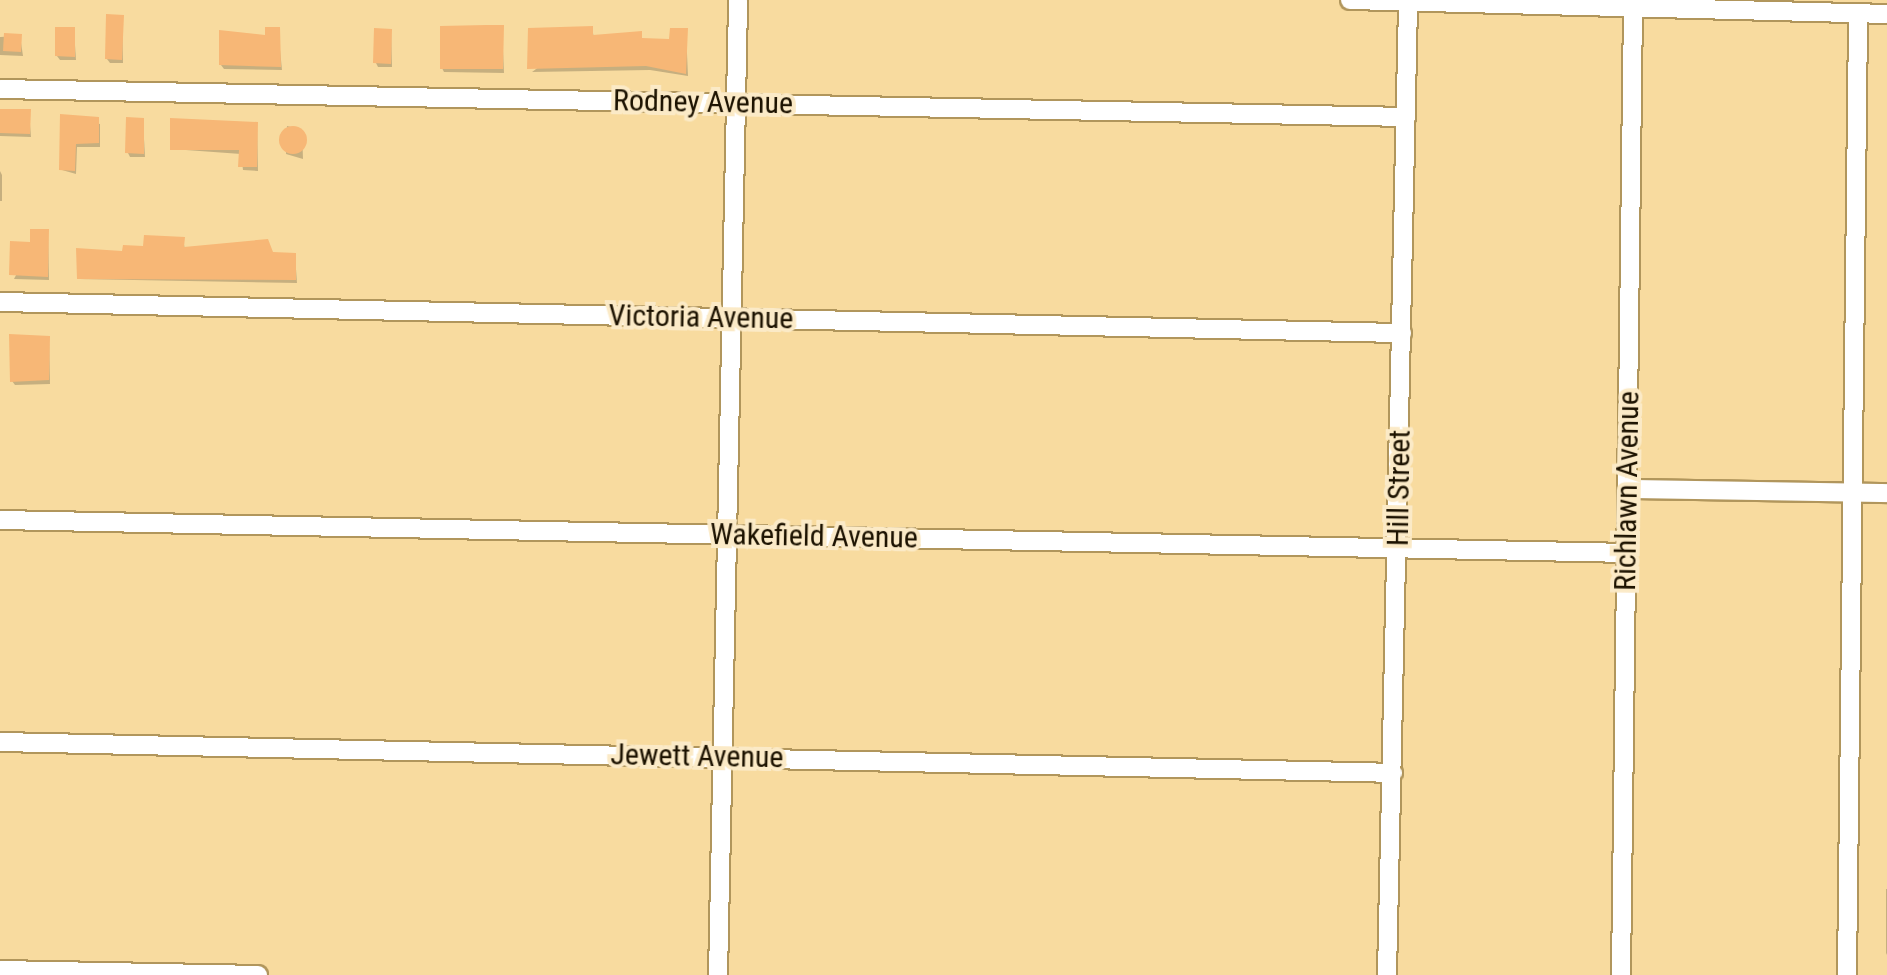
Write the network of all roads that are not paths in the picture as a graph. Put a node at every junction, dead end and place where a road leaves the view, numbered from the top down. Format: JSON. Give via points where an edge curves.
{"nodes":[{"id":1,"x":738,"y":0,"type":"edge"},
{"id":2,"x":1350,"y":0,"type":"edge"},
{"id":3,"x":1408,"y":1,"type":"edge"},
{"id":4,"x":1633,"y":7,"type":"junction"},
{"id":5,"x":1858,"y":14,"type":"junction"},
{"id":6,"x":1887,"y":14,"type":"edge"},
{"id":7,"x":0,"y":89,"type":"edge"},
{"id":8,"x":736,"y":103,"type":"junction"},
{"id":9,"x":1406,"y":117,"type":"junction"},
{"id":10,"x":0,"y":302,"type":"edge"},
{"id":11,"x":732,"y":318,"type":"junction"},
{"id":12,"x":1402,"y":333,"type":"junction"},
{"id":13,"x":1627,"y":489,"type":"junction"},
{"id":14,"x":1851,"y":492,"type":"junction"},
{"id":15,"x":1887,"y":492,"type":"edge"},
{"id":16,"x":0,"y":520,"type":"edge"},
{"id":17,"x":728,"y":535,"type":"junction"},
{"id":18,"x":1398,"y":545,"type":"junction"},
{"id":19,"x":1627,"y":554,"type":"junction"},
{"id":20,"x":0,"y":742,"type":"edge"},
{"id":21,"x":725,"y":756,"type":"junction"},
{"id":22,"x":1393,"y":773,"type":"junction"},
{"id":23,"x":0,"y":970,"type":"edge"},
{"id":24,"x":258,"y":975,"type":"edge"},
{"id":25,"x":718,"y":975,"type":"edge"},
{"id":26,"x":1387,"y":975,"type":"edge"},
{"id":27,"x":1621,"y":975,"type":"edge"},
{"id":28,"x":1847,"y":975,"type":"edge"}],
"edges":[{"from":1,"to":8,"type":"street"},
{"from":2,"to":3,"type":"street"},
{"from":3,"to":4,"type":"street"},
{"from":3,"to":9,"type":"street","name":"Hill Street"},
{"from":4,"to":5,"type":"street"},
{"from":4,"to":13,"type":"street","name":"Richlawn Avenue"},
{"from":5,"to":6,"type":"street"},
{"from":5,"to":14,"type":"street"},
{"from":7,"to":8,"type":"street","name":"Rodney Avenue"},
{"from":8,"to":9,"type":"street","name":"Rodney Avenue"},
{"from":8,"to":11,"type":"street"},
{"from":9,"to":12,"type":"street","name":"Hill Street"},
{"from":10,"to":11,"type":"street","name":"Victoria Avenue"},
{"from":11,"to":12,"type":"street","name":"Victoria Avenue"},
{"from":11,"to":17,"type":"street"},
{"from":12,"to":18,"type":"street","name":"Hill Street"},
{"from":13,"to":14,"type":"street"},
{"from":13,"to":19,"type":"street","name":"Richlawn Avenue"},
{"from":14,"to":15,"type":"street"},
{"from":14,"to":28,"type":"street"},
{"from":16,"to":17,"type":"street","name":"Wakefield Avenue"},
{"from":17,"to":18,"type":"street","name":"Wakefield Avenue"},
{"from":17,"to":21,"type":"street"},
{"from":18,"to":19,"type":"street","name":"Wakefield Avenue"},
{"from":18,"to":22,"type":"street","name":"Hill Street"},
{"from":19,"to":27,"type":"street","name":"Richlawn Avenue"},
{"from":20,"to":21,"type":"street","name":"Jewett Avenue"},
{"from":21,"to":22,"type":"street","name":"Jewett Avenue"},
{"from":21,"to":25,"type":"street"},
{"from":22,"to":26,"type":"street","name":"Hill Street"},
{"from":23,"to":24,"type":"street"}]}
